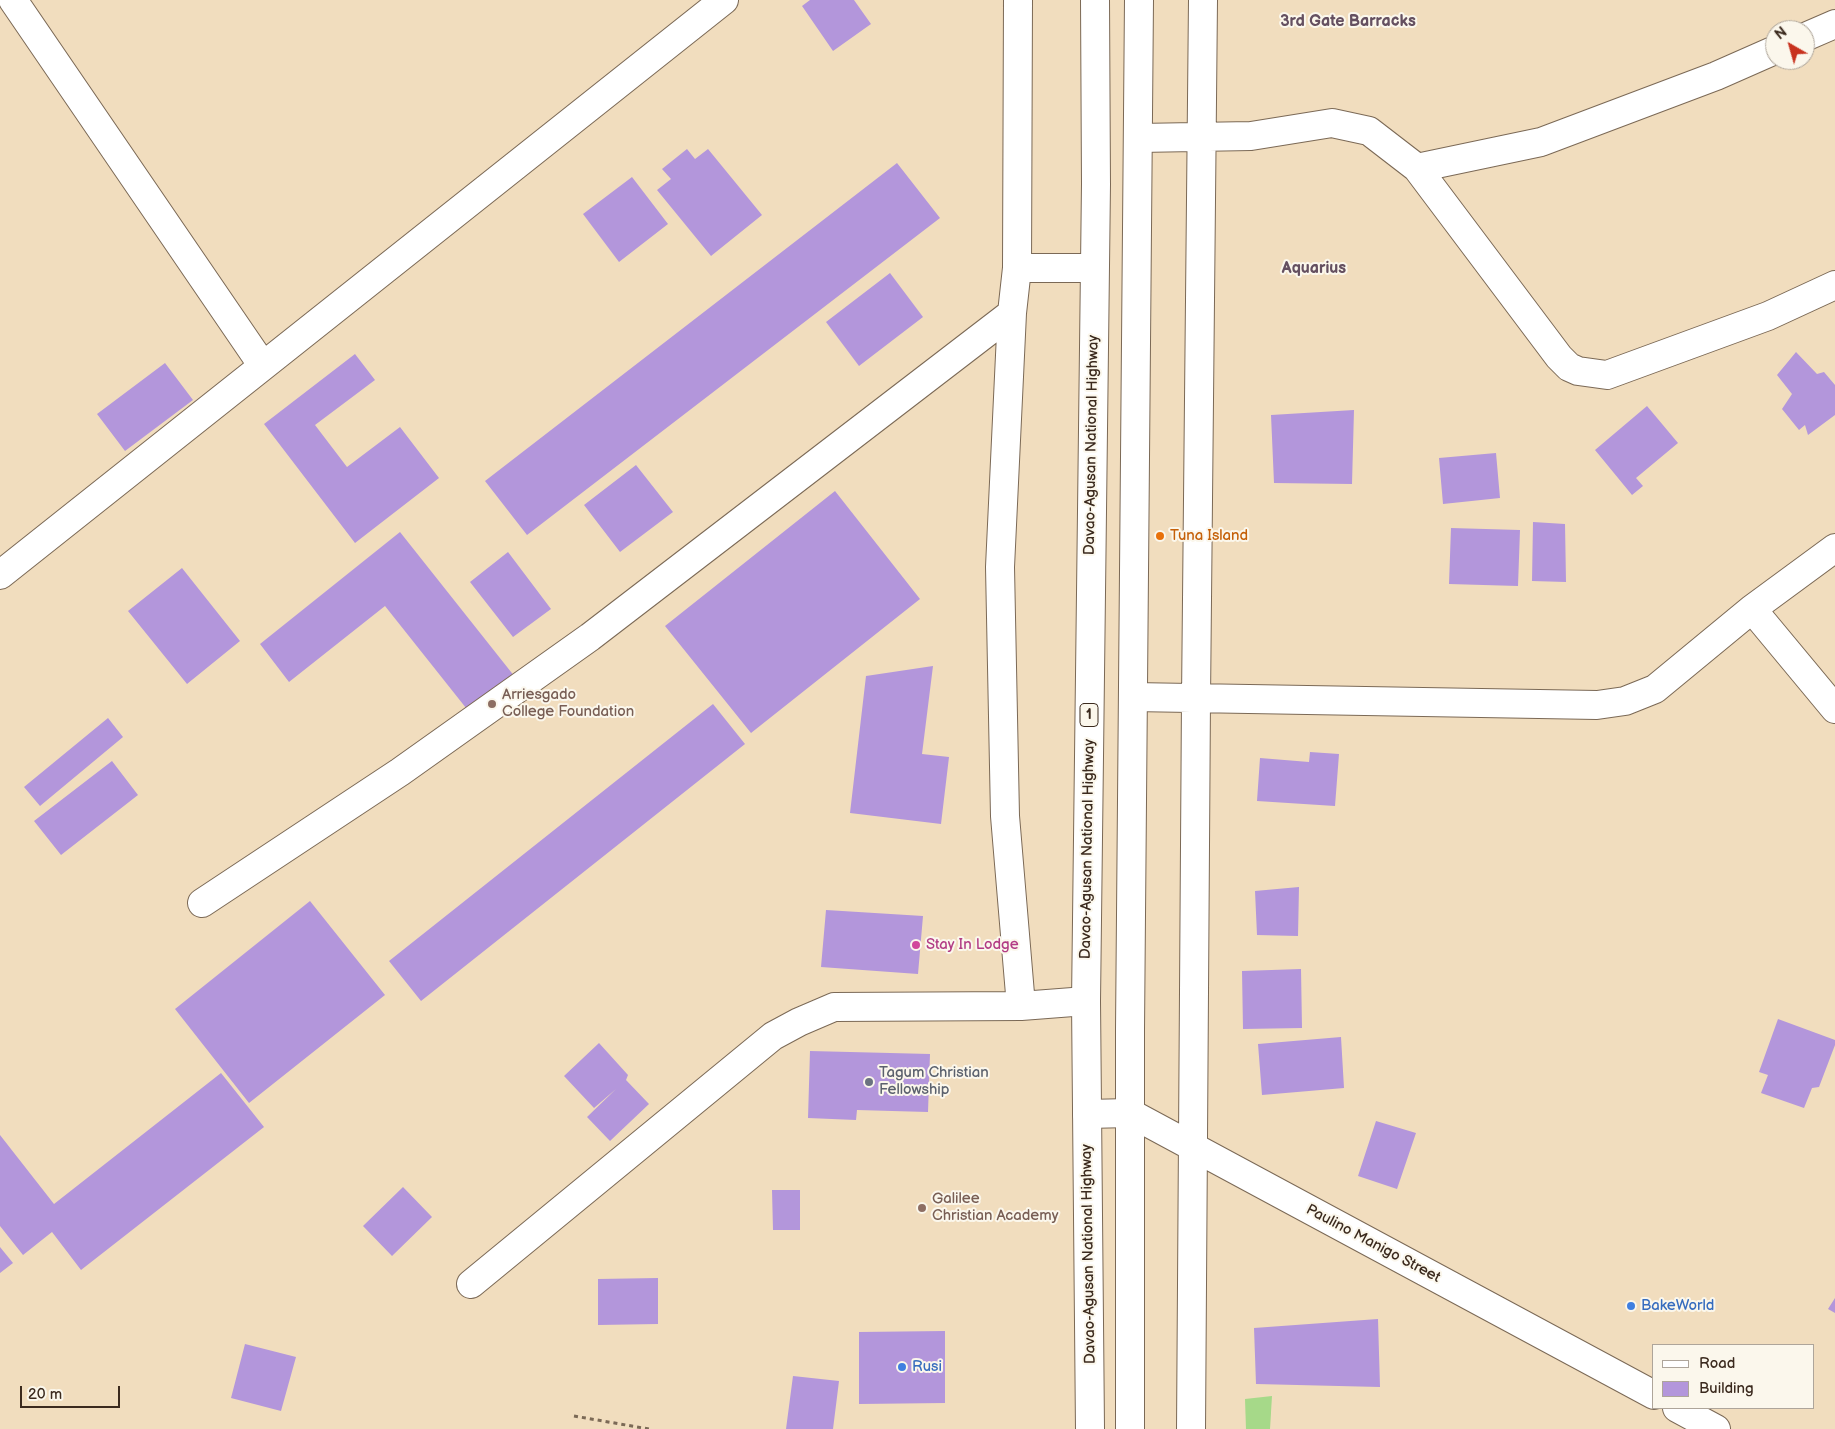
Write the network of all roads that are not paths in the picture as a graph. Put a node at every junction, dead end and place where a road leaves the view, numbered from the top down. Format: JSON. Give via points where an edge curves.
{"nodes":[{"id":1,"x":13,"y":0,"type":"edge"},
{"id":2,"x":724,"y":0,"type":"edge"},
{"id":3,"x":1018,"y":0,"type":"edge"},
{"id":4,"x":1095,"y":0,"type":"edge"},
{"id":5,"x":1139,"y":0,"type":"edge"},
{"id":6,"x":1204,"y":0,"type":"edge"},
{"id":7,"x":1835,"y":24,"type":"edge"},
{"id":8,"x":1815,"y":33,"type":"edge"},
{"id":9,"x":1765,"y":54,"type":"edge"},
{"id":10,"x":1201,"y":137,"type":"junction"},
{"id":11,"x":1139,"y":138,"type":"junction"},
{"id":12,"x":1417,"y":168,"type":"junction"},
{"id":13,"x":1017,"y":268,"type":"junction"},
{"id":14,"x":1094,"y":268,"type":"junction"},
{"id":15,"x":1835,"y":285,"type":"edge"},
{"id":16,"x":1012,"y":312,"type":"junction"},
{"id":17,"x":263,"y":366,"type":"junction"},
{"id":18,"x":1835,"y":548,"type":"edge"},
{"id":19,"x":0,"y":575,"type":"edge"},
{"id":20,"x":1752,"y":609,"type":"junction"},
{"id":21,"x":1133,"y":697,"type":"junction"},
{"id":22,"x":1196,"y":699,"type":"junction"},
{"id":23,"x":1835,"y":710,"type":"edge"},
{"id":24,"x":202,"y":903,"type":"dead end"},
{"id":25,"x":1086,"y":1001,"type":"junction"},
{"id":26,"x":1020,"y":1006,"type":"junction"},
{"id":27,"x":1130,"y":1113,"type":"junction"},
{"id":28,"x":1088,"y":1114,"type":"junction"},
{"id":29,"x":1193,"y":1147,"type":"junction"},
{"id":30,"x":471,"y":1284,"type":"dead end"},
{"id":31,"x":1652,"y":1395,"type":"edge"},
{"id":32,"x":1679,"y":1409,"type":"edge"},
{"id":33,"x":1090,"y":1429,"type":"edge"},
{"id":34,"x":1130,"y":1429,"type":"edge"},
{"id":35,"x":1191,"y":1429,"type":"edge"},
{"id":36,"x":1716,"y":1429,"type":"edge"}],
"edges":[{"from":1,"to":17,"type":"main road"},
{"from":2,"to":17,"type":"main road"},
{"from":3,"to":13,"type":"main road"},
{"from":4,"to":14,"type":"main road","name":"Davao-Agusan National Highway","number":"1"},
{"from":5,"to":11,"type":"main road"},
{"from":6,"to":10,"type":"main road"},
{"from":7,"to":8,"type":"main road"},
{"from":9,"to":12,"type":"main road","via":[[1541,142]]},
{"from":10,"to":11,"type":"main road"},
{"from":10,"to":12,"type":"main road","via":[[1251,136],[1332,123],[1369,131]]},
{"from":10,"to":22,"type":"main road"},
{"from":11,"to":21,"type":"main road"},
{"from":12,"to":15,"type":"main road","via":[[1559,357],[1578,371],[1607,375],[1768,316]]},
{"from":13,"to":14,"type":"main road"},
{"from":13,"to":16,"type":"main road"},
{"from":14,"to":25,"type":"main road","name":"Davao-Agusan National Highway","number":"1"},
{"from":16,"to":24,"type":"main road","via":[[590,637],[400,772]]},
{"from":16,"to":26,"type":"main road","via":[[1000,567],[1005,816]]},
{"from":17,"to":19,"type":"main road"},
{"from":18,"to":20,"type":"main road"},
{"from":20,"to":22,"type":"main road","via":[[1655,689],[1625,701],[1597,705]]},
{"from":20,"to":23,"type":"main road"},
{"from":21,"to":22,"type":"main road"},
{"from":21,"to":27,"type":"main road"},
{"from":22,"to":29,"type":"main road"},
{"from":25,"to":26,"type":"main road"},
{"from":25,"to":28,"type":"main road","name":"Davao-Agusan National Highway","number":"1"},
{"from":26,"to":30,"type":"main road","via":[[834,1006],[799,1022],[773,1036]]},
{"from":27,"to":28,"type":"main road","name":"Paulino Manigo Street"},
{"from":27,"to":29,"type":"main road","name":"Paulino Manigo Street"},
{"from":27,"to":34,"type":"main road"},
{"from":28,"to":33,"type":"main road","name":"Davao-Agusan National Highway","number":"1"},
{"from":29,"to":31,"type":"main road","name":"Paulino Manigo Street"},
{"from":29,"to":35,"type":"main road"},
{"from":32,"to":36,"type":"main road"}]}
